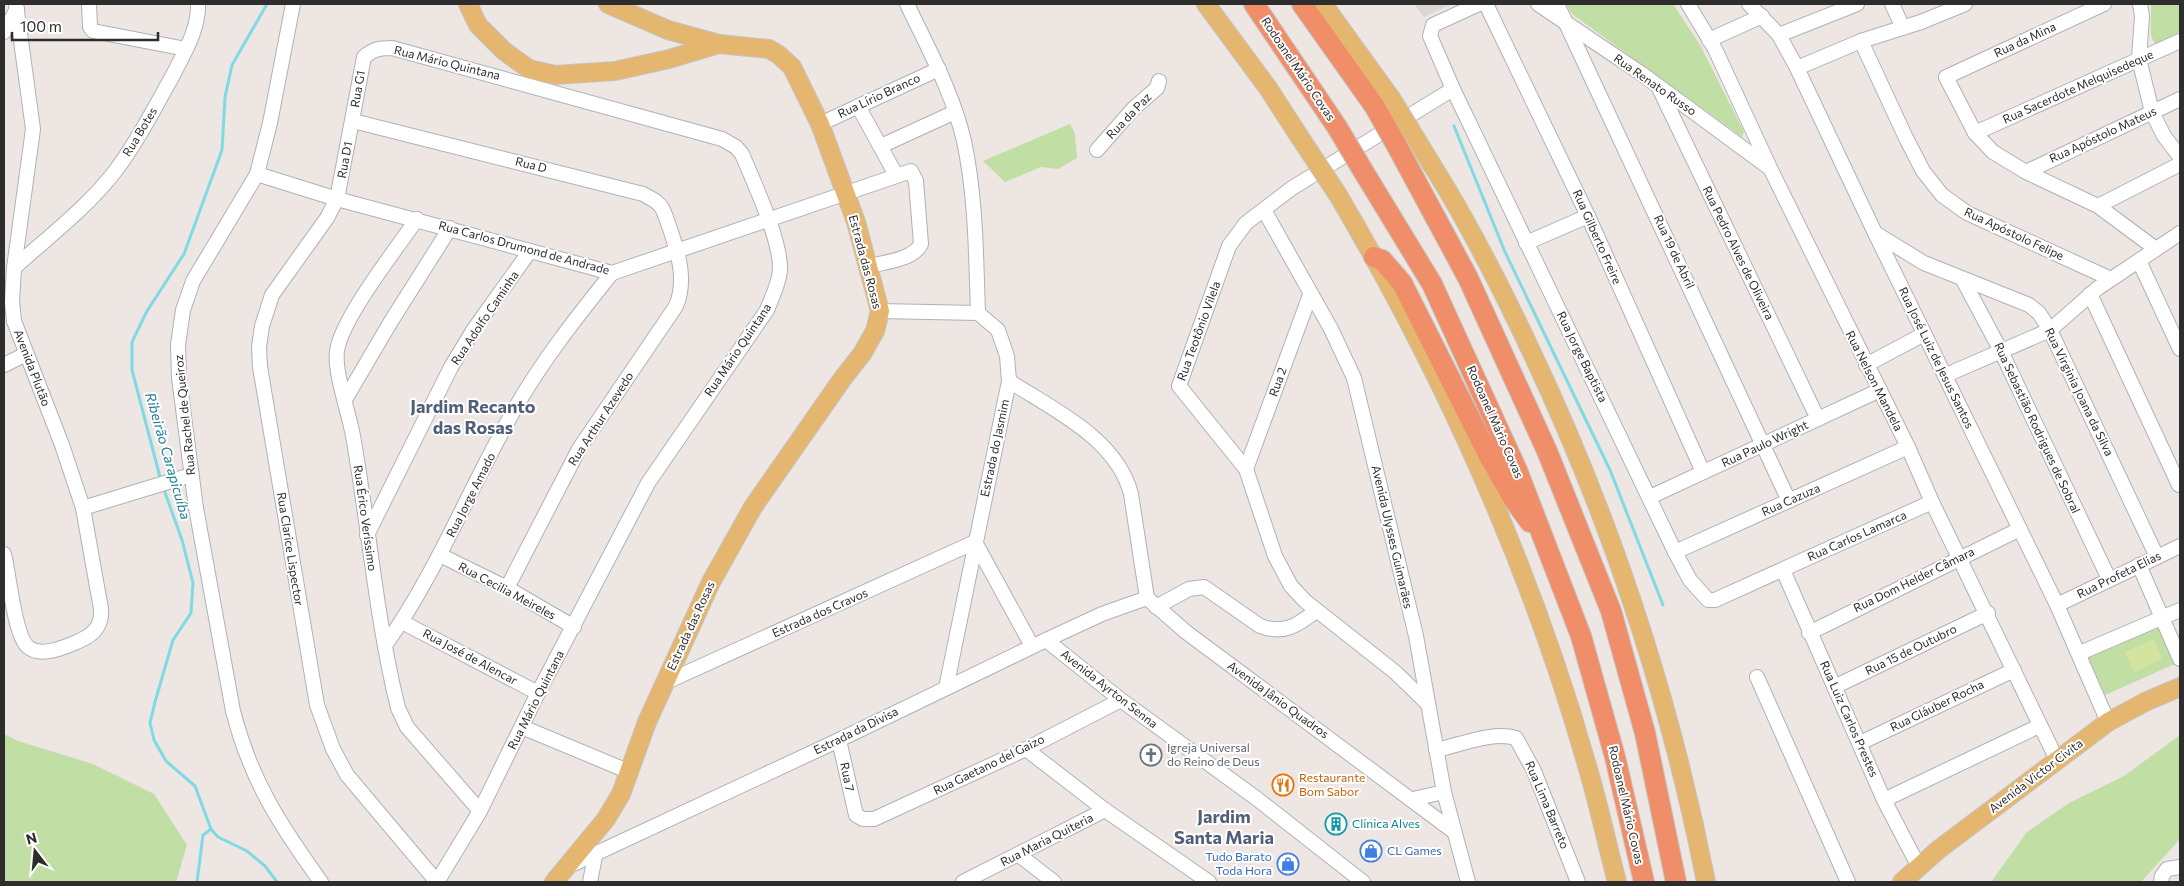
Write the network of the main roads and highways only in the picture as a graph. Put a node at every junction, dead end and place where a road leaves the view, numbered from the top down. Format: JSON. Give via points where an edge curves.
{"nodes":[{"id":1,"x":468,"y":4,"type":"edge"},
{"id":2,"x":608,"y":4,"type":"edge"},
{"id":3,"x":1206,"y":4,"type":"edge"},
{"id":4,"x":1254,"y":4,"type":"edge"},
{"id":5,"x":1302,"y":4,"type":"edge"},
{"id":6,"x":1323,"y":4,"type":"edge"},
{"id":7,"x":719,"y":44,"type":"junction"},
{"id":8,"x":1383,"y":102,"type":"junction"},
{"id":9,"x":1374,"y":257,"type":"junction"},
{"id":10,"x":1546,"y":544,"type":"junction"},
{"id":11,"x":2180,"y":687,"type":"edge"},
{"id":12,"x":554,"y":882,"type":"edge"},
{"id":13,"x":1616,"y":882,"type":"edge"},
{"id":14,"x":1644,"y":882,"type":"edge"},
{"id":15,"x":1676,"y":882,"type":"edge"},
{"id":16,"x":1706,"y":882,"type":"edge"},
{"id":17,"x":1902,"y":882,"type":"edge"}],
"edges":[{"from":1,"to":7,"type":"main road","name":"Estrada das Rosas","via":[[478,25],[504,50],[528,69],[555,75],[614,70],[670,59]]},
{"from":2,"to":7,"type":"main road","via":[[668,30]]},
{"from":3,"to":9,"type":"main road","bridge":true,"via":[[1268,88]]},
{"from":4,"to":10,"type":"highway","name":"Rodoanel Mário Covas","bridge":true,"via":[[1337,127],[1432,284],[1517,470]]},
{"from":5,"to":8,"type":"highway"},
{"from":6,"to":8,"type":"main road"},
{"from":7,"to":12,"type":"main road","name":"Estrada das Rosas","via":[[769,49],[792,68],[820,124],[856,222],[880,311],[875,331],[862,354],[753,507],[711,582],[647,722],[630,772],[606,819]]},
{"from":8,"to":15,"type":"highway","bridge":true,"via":[[1397,146],[1468,278],[1547,451],[1605,594],[1645,733]]},
{"from":8,"to":16,"type":"main road","bridge":true,"via":[[1432,165],[1474,236],[1562,418],[1599,509],[1661,693],[1686,787]]},
{"from":9,"to":10,"type":"highway","via":[[1382,260],[1402,283],[1488,454],[1514,500]]},
{"from":9,"to":13,"type":"main road","via":[[1443,389],[1512,548],[1571,713]]},
{"from":10,"to":14,"type":"highway","name":"Rodoanel Mário Covas","via":[[1581,636],[1598,694]]},
{"from":11,"to":17,"type":"main road","name":"Avenida Victor Civita","via":[[2108,722]]}]}
